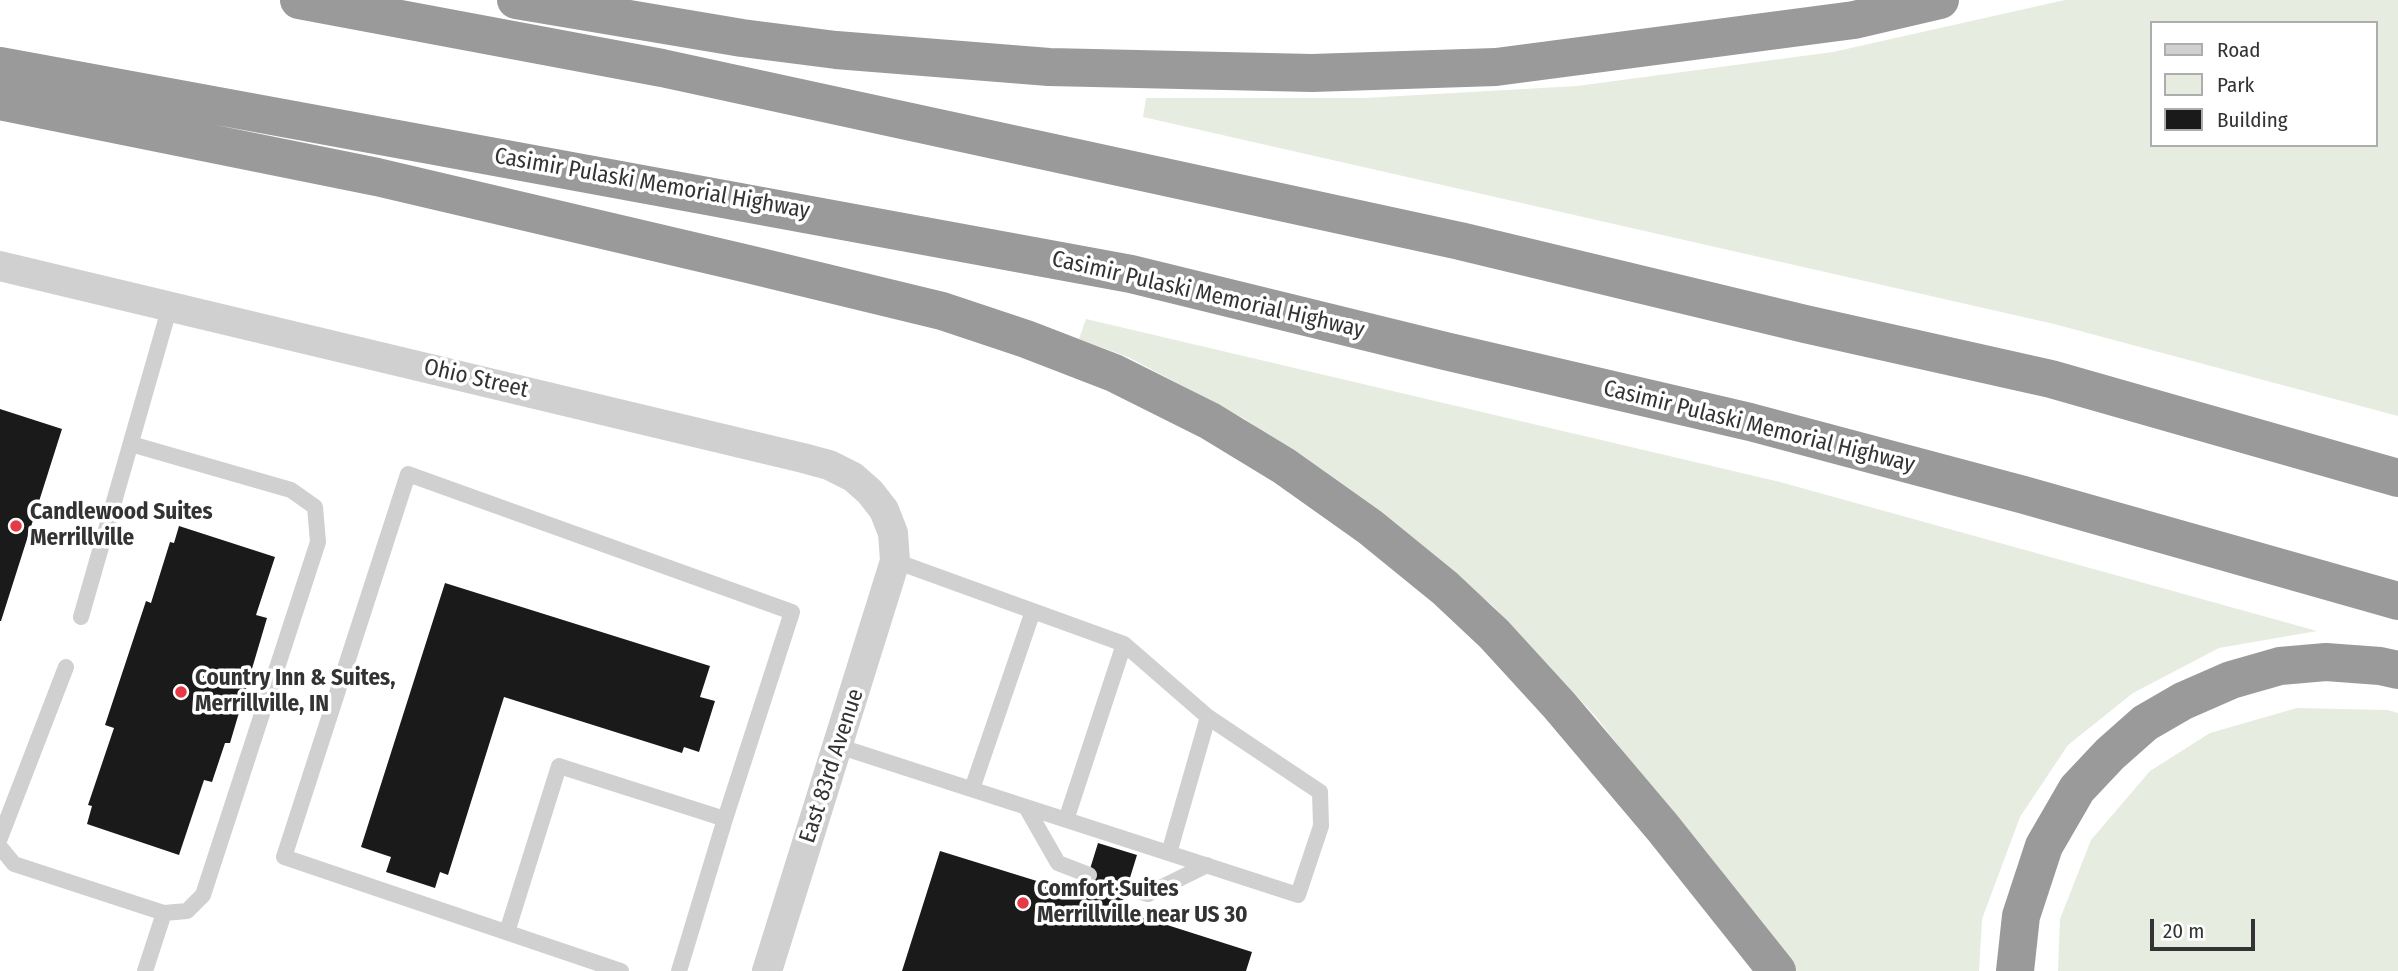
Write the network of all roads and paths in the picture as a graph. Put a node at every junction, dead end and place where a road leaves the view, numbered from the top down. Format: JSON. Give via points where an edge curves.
{"nodes":[{"id":1,"x":299,"y":0,"type":"edge"},
{"id":2,"x":516,"y":0,"type":"edge"},
{"id":3,"x":1940,"y":0,"type":"edge"},
{"id":4,"x":0,"y":65,"type":"edge"},
{"id":5,"x":0,"y":101,"type":"edge"},
{"id":6,"x":0,"y":266,"type":"edge"},
{"id":7,"x":170,"y":306,"type":"junction"},
{"id":8,"x":131,"y":444,"type":"junction"},
{"id":9,"x":2398,"y":478,"type":"edge"},
{"id":10,"x":895,"y":561,"type":"junction"},
{"id":11,"x":2398,"y":601,"type":"edge"},
{"id":12,"x":1033,"y":611,"type":"junction"},
{"id":13,"x":81,"y":617,"type":"dead end"},
{"id":14,"x":1124,"y":644,"type":"junction"},
{"id":15,"x":66,"y":667,"type":"dead end"},
{"id":16,"x":2398,"y":670,"type":"edge"},
{"id":17,"x":1208,"y":717,"type":"junction"},
{"id":18,"x":838,"y":746,"type":"junction"},
{"id":19,"x":972,"y":789,"type":"junction"},
{"id":20,"x":1026,"y":807,"type":"junction"},
{"id":21,"x":725,"y":819,"type":"junction"},
{"id":22,"x":1066,"y":820,"type":"junction"},
{"id":23,"x":0,"y":838,"type":"edge"},
{"id":24,"x":0,"y":847,"type":"edge"},
{"id":25,"x":1169,"y":853,"type":"junction"},
{"id":26,"x":1207,"y":865,"type":"junction"},
{"id":27,"x":1089,"y":875,"type":"dead end"},
{"id":28,"x":1127,"y":888,"type":"dead end"},
{"id":29,"x":164,"y":913,"type":"junction"},
{"id":30,"x":507,"y":932,"type":"junction"},
{"id":31,"x":145,"y":971,"type":"edge"},
{"id":32,"x":621,"y":971,"type":"edge"},
{"id":33,"x":678,"y":971,"type":"edge"},
{"id":34,"x":767,"y":971,"type":"edge"},
{"id":35,"x":1777,"y":971,"type":"edge"},
{"id":36,"x":2015,"y":971,"type":"edge"}],
"edges":[{"from":1,"to":9,"type":"highway","via":[[662,68],[1460,241],[2051,379]]},
{"from":2,"to":3,"type":"highway","via":[[850,51],[1049,67],[1312,73],[1496,67],[1854,20]]},
{"from":4,"to":11,"type":"highway","name":"Casimir Pulaski Memorial Highway","via":[[1131,274],[1750,422]]},
{"from":5,"to":35,"type":"highway","via":[[377,177],[942,311],[1114,373],[1210,421],[1284,466],[1445,588],[1559,705]]},
{"from":6,"to":7,"type":"street","name":"Ohio Street"},
{"from":7,"to":8,"type":"lane"},
{"from":7,"to":10,"type":"street","name":"Ohio Street","via":[[829,465],[853,477],[884,510],[893,533]]},
{"from":8,"to":13,"type":"lane"},
{"from":8,"to":29,"type":"lane","via":[[291,490],[315,507],[318,542],[203,895],[187,911]]},
{"from":10,"to":12,"type":"lane"},
{"from":10,"to":18,"type":"street","name":"East 83rd Avenue"},
{"from":12,"to":14,"type":"lane"},
{"from":12,"to":19,"type":"lane"},
{"from":14,"to":17,"type":"lane"},
{"from":14,"to":22,"type":"lane"},
{"from":15,"to":23,"type":"lane"},
{"from":16,"to":36,"type":"highway","via":[[2326,662],[2280,666],[2231,680],[2145,723],[2077,789],[2044,846],[2021,916]]},
{"from":17,"to":25,"type":"lane"},
{"from":17,"to":26,"type":"lane","via":[[1320,792],[1321,826],[1298,895]]},
{"from":18,"to":19,"type":"lane"},
{"from":18,"to":34,"type":"street","name":"East 83rd Avenue"},
{"from":19,"to":20,"type":"lane"},
{"from":20,"to":22,"type":"lane"},
{"from":20,"to":27,"type":"lane","via":[[1058,863]]},
{"from":21,"to":30,"type":"lane","via":[[559,766]]},
{"from":21,"to":30,"type":"lane","via":[[792,612],[408,474],[284,857]]},
{"from":21,"to":33,"type":"lane"},
{"from":22,"to":25,"type":"lane"},
{"from":24,"to":29,"type":"lane","via":[[15,864]]},
{"from":25,"to":26,"type":"lane"},
{"from":26,"to":28,"type":"lane","via":[[1148,894]]},
{"from":29,"to":31,"type":"lane"},
{"from":30,"to":32,"type":"lane"}]}
